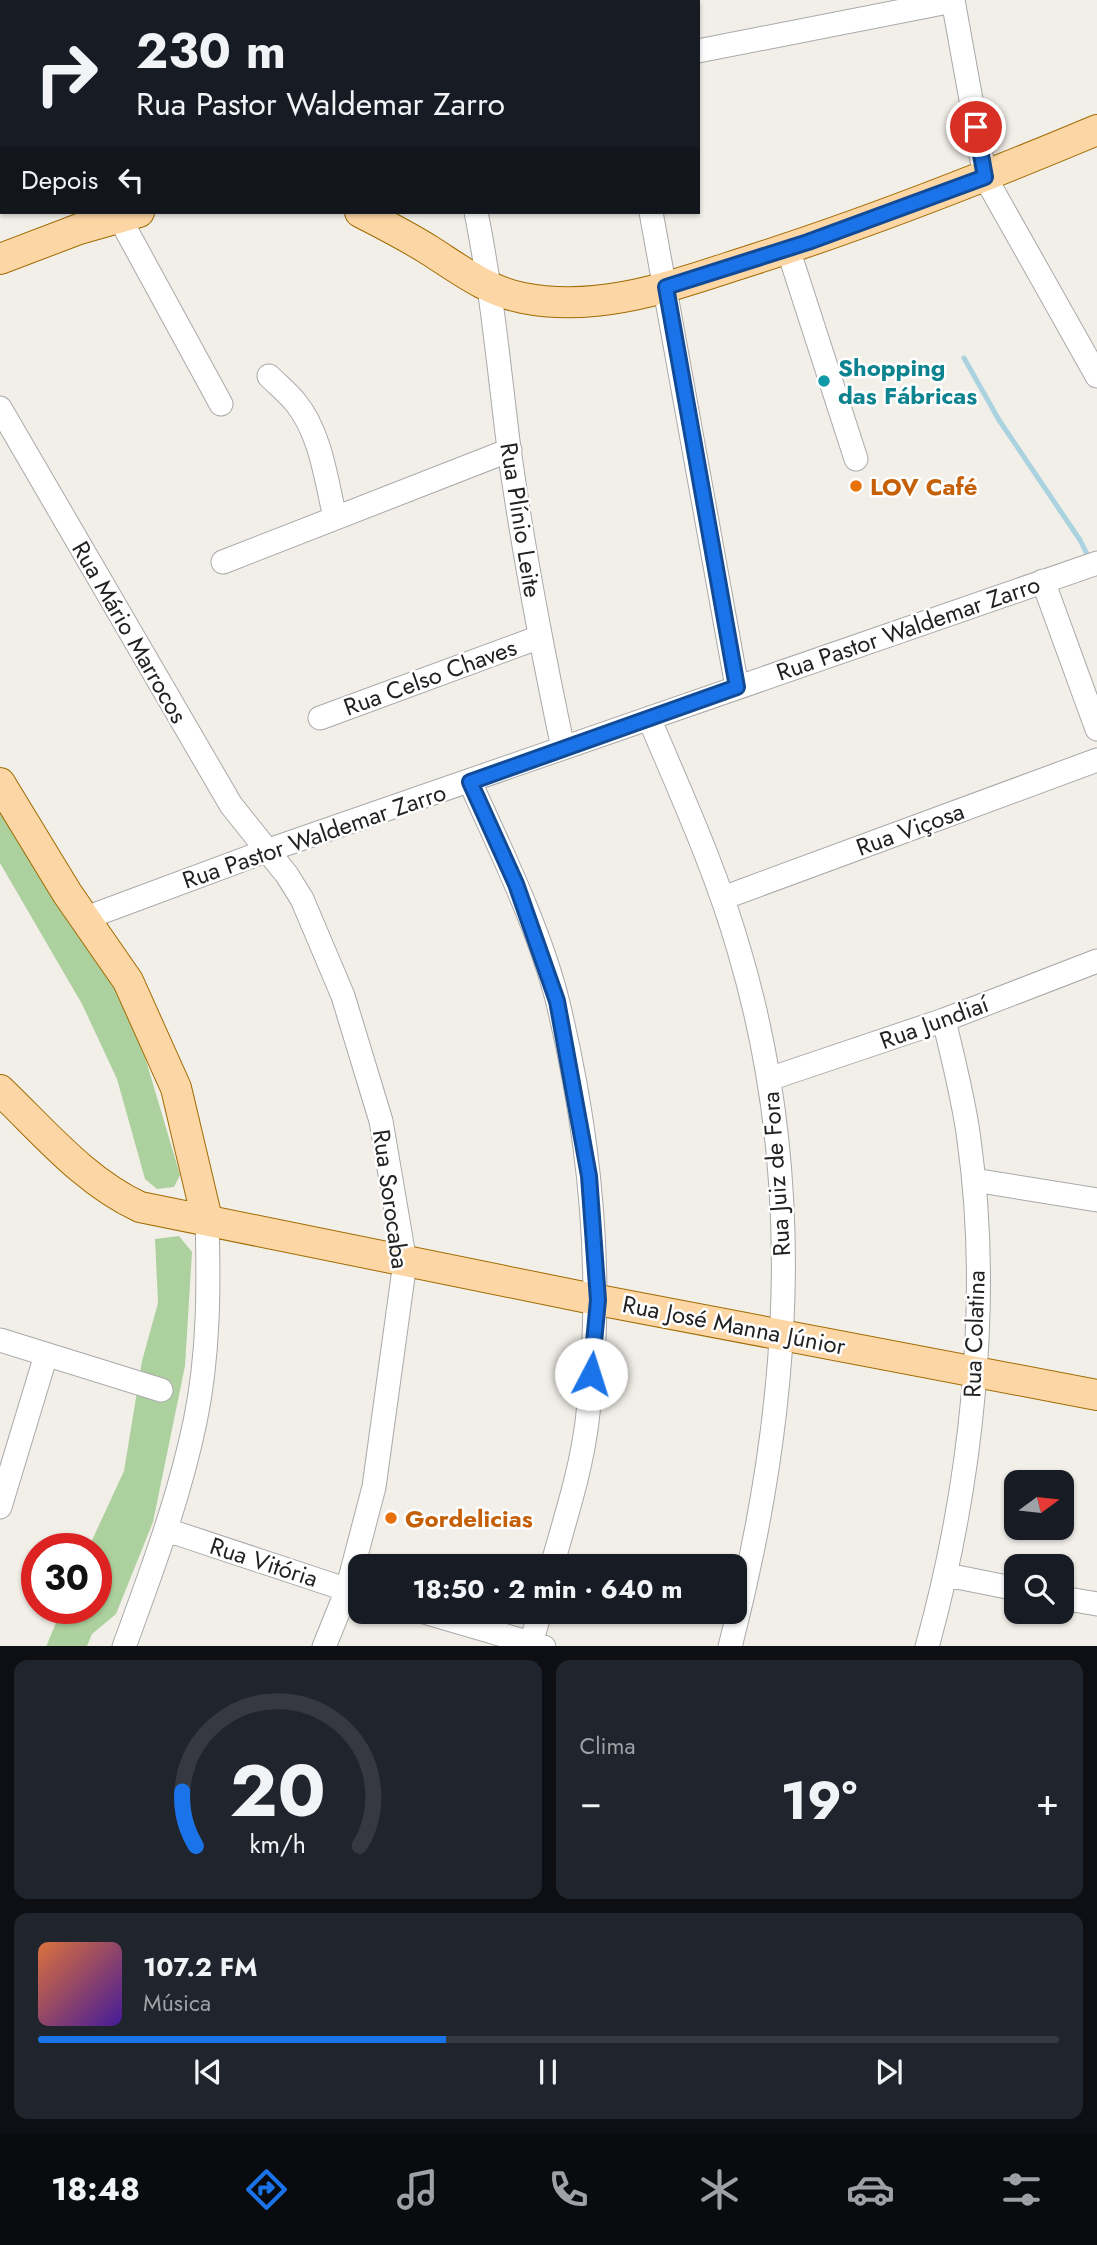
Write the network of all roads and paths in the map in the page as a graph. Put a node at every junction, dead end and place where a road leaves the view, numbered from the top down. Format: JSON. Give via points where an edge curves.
{"nodes":[{"id":1,"x":953,"y":0,"type":"edge"},
{"id":2,"x":700,"y":51,"type":"edge"},
{"id":3,"x":1097,"y":130,"type":"edge"},
{"id":4,"x":985,"y":177,"type":"junction"},
{"id":5,"x":129,"y":214,"type":"edge"},
{"id":6,"x":364,"y":214,"type":"edge"},
{"id":7,"x":476,"y":214,"type":"edge"},
{"id":8,"x":650,"y":214,"type":"edge"},
{"id":9,"x":788,"y":248,"type":"junction"},
{"id":10,"x":0,"y":259,"type":"edge"},
{"id":11,"x":666,"y":287,"type":"junction"},
{"id":12,"x":492,"y":290,"type":"junction"},
{"id":13,"x":269,"y":376,"type":"dead end"},
{"id":14,"x":1097,"y":376,"type":"edge"},
{"id":15,"x":221,"y":404,"type":"dead end"},
{"id":16,"x":0,"y":408,"type":"edge"},
{"id":17,"x":510,"y":450,"type":"junction"},
{"id":18,"x":856,"y":460,"type":"dead end"},
{"id":19,"x":335,"y":517,"type":"junction"},
{"id":20,"x":223,"y":562,"type":"dead end"},
{"id":21,"x":1090,"y":565,"type":"edge"},
{"id":22,"x":1043,"y":581,"type":"junction"},
{"id":23,"x":540,"y":637,"type":"junction"},
{"id":24,"x":737,"y":687,"type":"junction"},
{"id":25,"x":320,"y":718,"type":"dead end"},
{"id":26,"x":649,"y":718,"type":"junction"},
{"id":27,"x":1097,"y":729,"type":"edge"},
{"id":28,"x":564,"y":748,"type":"junction"},
{"id":29,"x":1097,"y":761,"type":"edge"},
{"id":30,"x":470,"y":782,"type":"junction"},
{"id":31,"x":0,"y":783,"type":"edge"},
{"id":32,"x":266,"y":850,"type":"junction"},
{"id":33,"x":723,"y":898,"type":"junction"},
{"id":34,"x":86,"y":918,"type":"junction"},
{"id":35,"x":1097,"y":961,"type":"edge"},
{"id":36,"x":944,"y":1020,"type":"junction"},
{"id":37,"x":769,"y":1079,"type":"junction"},
{"id":38,"x":0,"y":1090,"type":"edge"},
{"id":39,"x":974,"y":1180,"type":"junction"},
{"id":40,"x":1097,"y":1200,"type":"edge"},
{"id":41,"x":207,"y":1219,"type":"junction"},
{"id":42,"x":405,"y":1262,"type":"junction"},
{"id":43,"x":598,"y":1300,"type":"junction"},
{"id":44,"x":784,"y":1335,"type":"junction"},
{"id":45,"x":0,"y":1340,"type":"edge"},
{"id":46,"x":46,"y":1355,"type":"junction"},
{"id":47,"x":977,"y":1370,"type":"junction"},
{"id":48,"x":161,"y":1390,"type":"dead end"},
{"id":49,"x":1097,"y":1395,"type":"edge"},
{"id":50,"x":0,"y":1507,"type":"edge"},
{"id":51,"x":167,"y":1530,"type":"junction"},
{"id":52,"x":361,"y":1554,"type":"edge"},
{"id":53,"x":555,"y":1554,"type":"edge"},
{"id":54,"x":947,"y":1575,"type":"junction"},
{"id":55,"x":1004,"y":1586,"type":"edge"},
{"id":56,"x":348,"y":1590,"type":"edge"},
{"id":57,"x":1074,"y":1600,"type":"edge"},
{"id":58,"x":348,"y":1603,"type":"edge"},
{"id":59,"x":1097,"y":1604,"type":"edge"},
{"id":60,"x":464,"y":1624,"type":"edge"},
{"id":61,"x":538,"y":1624,"type":"edge"},
{"id":62,"x":535,"y":1645,"type":"edge"},
{"id":63,"x":124,"y":1646,"type":"edge"},
{"id":64,"x":325,"y":1646,"type":"edge"},
{"id":65,"x":730,"y":1646,"type":"edge"},
{"id":66,"x":927,"y":1646,"type":"edge"}],
"edges":[{"from":1,"to":2,"type":"street"},
{"from":1,"to":4,"type":"street"},
{"from":3,"to":4,"type":"main road"},
{"from":4,"to":9,"type":"main road"},
{"from":4,"to":14,"type":"street"},
{"from":5,"to":10,"type":"main road"},
{"from":5,"to":15,"type":"street"},
{"from":6,"to":12,"type":"main road"},
{"from":7,"to":12,"type":"street","name":"Rua Plínio Leite"},
{"from":8,"to":11,"type":"street"},
{"from":9,"to":11,"type":"main road"},
{"from":9,"to":18,"type":"street"},
{"from":11,"to":12,"type":"main road","via":[[627,298],[586,302],[523,298]]},
{"from":11,"to":24,"type":"street"},
{"from":12,"to":17,"type":"street","name":"Rua Plínio Leite"},
{"from":13,"to":19,"type":"street","via":[[306,418]]},
{"from":16,"to":32,"type":"street","name":"Rua Mário Marrocos","via":[[231,805]]},
{"from":17,"to":19,"type":"street"},
{"from":17,"to":23,"type":"street","name":"Rua Plínio Leite"},
{"from":19,"to":20,"type":"street"},
{"from":21,"to":22,"type":"street","name":"Rua Pastor Waldemar Zarro"},
{"from":22,"to":24,"type":"street","name":"Rua Pastor Waldemar Zarro"},
{"from":22,"to":27,"type":"street"},
{"from":23,"to":25,"type":"street","name":"Rua Celso Chaves"},
{"from":23,"to":28,"type":"street","name":"Rua Plínio Leite"},
{"from":24,"to":26,"type":"street","name":"Rua Pastor Waldemar Zarro"},
{"from":26,"to":28,"type":"street","name":"Rua Pastor Waldemar Zarro"},
{"from":26,"to":33,"type":"street","name":"Rua Juiz de Fora"},
{"from":28,"to":30,"type":"street","name":"Rua Pastor Waldemar Zarro"},
{"from":29,"to":33,"type":"street","name":"Rua Viçosa"},
{"from":30,"to":32,"type":"street","name":"Rua Pastor Waldemar Zarro"},
{"from":30,"to":43,"type":"street","via":[[516,884],[557,1001],[589,1176]]},
{"from":31,"to":34,"type":"main road"},
{"from":32,"to":34,"type":"street","name":"Rua Pastor Waldemar Zarro"},
{"from":32,"to":42,"type":"street","name":"Rua Sorocaba","via":[[302,899],[362,1052],[381,1121]]},
{"from":33,"to":37,"type":"street","name":"Rua Juiz de Fora"},
{"from":34,"to":41,"type":"main road","via":[[128,981],[176,1088]]},
{"from":35,"to":36,"type":"street","name":"Rua Jundiaí"},
{"from":36,"to":37,"type":"street","name":"Rua Jundiaí"},
{"from":36,"to":39,"type":"street","name":"Rua Colatina"},
{"from":37,"to":44,"type":"street","name":"Rua Juiz de Fora","via":[[783,1203]]},
{"from":38,"to":41,"type":"main road","name":"Rua José Manna Júnior","via":[[89,1177],[116,1196],[140,1207]]},
{"from":39,"to":40,"type":"street"},
{"from":39,"to":47,"type":"street","name":"Rua Colatina"},
{"from":41,"to":42,"type":"main road","name":"Rua José Manna Júnior"},
{"from":41,"to":51,"type":"street","via":[[202,1380]]},
{"from":42,"to":43,"type":"main road","name":"Rua José Manna Júnior"},
{"from":42,"to":52,"type":"street","name":"Rua Sorocaba"},
{"from":43,"to":44,"type":"main road","name":"Rua José Manna Júnior"},
{"from":43,"to":53,"type":"street","via":[[587,1424]]},
{"from":44,"to":47,"type":"main road","name":"Rua José Manna Júnior"},
{"from":44,"to":65,"type":"street","name":"Rua Juiz de Fora","via":[[775,1432],[759,1526]]},
{"from":45,"to":46,"type":"street"},
{"from":46,"to":48,"type":"street"},
{"from":46,"to":50,"type":"street"},
{"from":47,"to":49,"type":"main road","name":"Rua José Manna Júnior"},
{"from":47,"to":54,"type":"street","name":"Rua Colatina"},
{"from":51,"to":56,"type":"street","name":"Rua Vitória"},
{"from":51,"to":63,"type":"street"},
{"from":54,"to":55,"type":"street"},
{"from":54,"to":66,"type":"street","name":"Rua Colatina"},
{"from":57,"to":59,"type":"street"},
{"from":58,"to":64,"type":"street","name":"Rua Sorocaba"},
{"from":60,"to":62,"type":"street"},
{"from":61,"to":62,"type":"street"}]}
